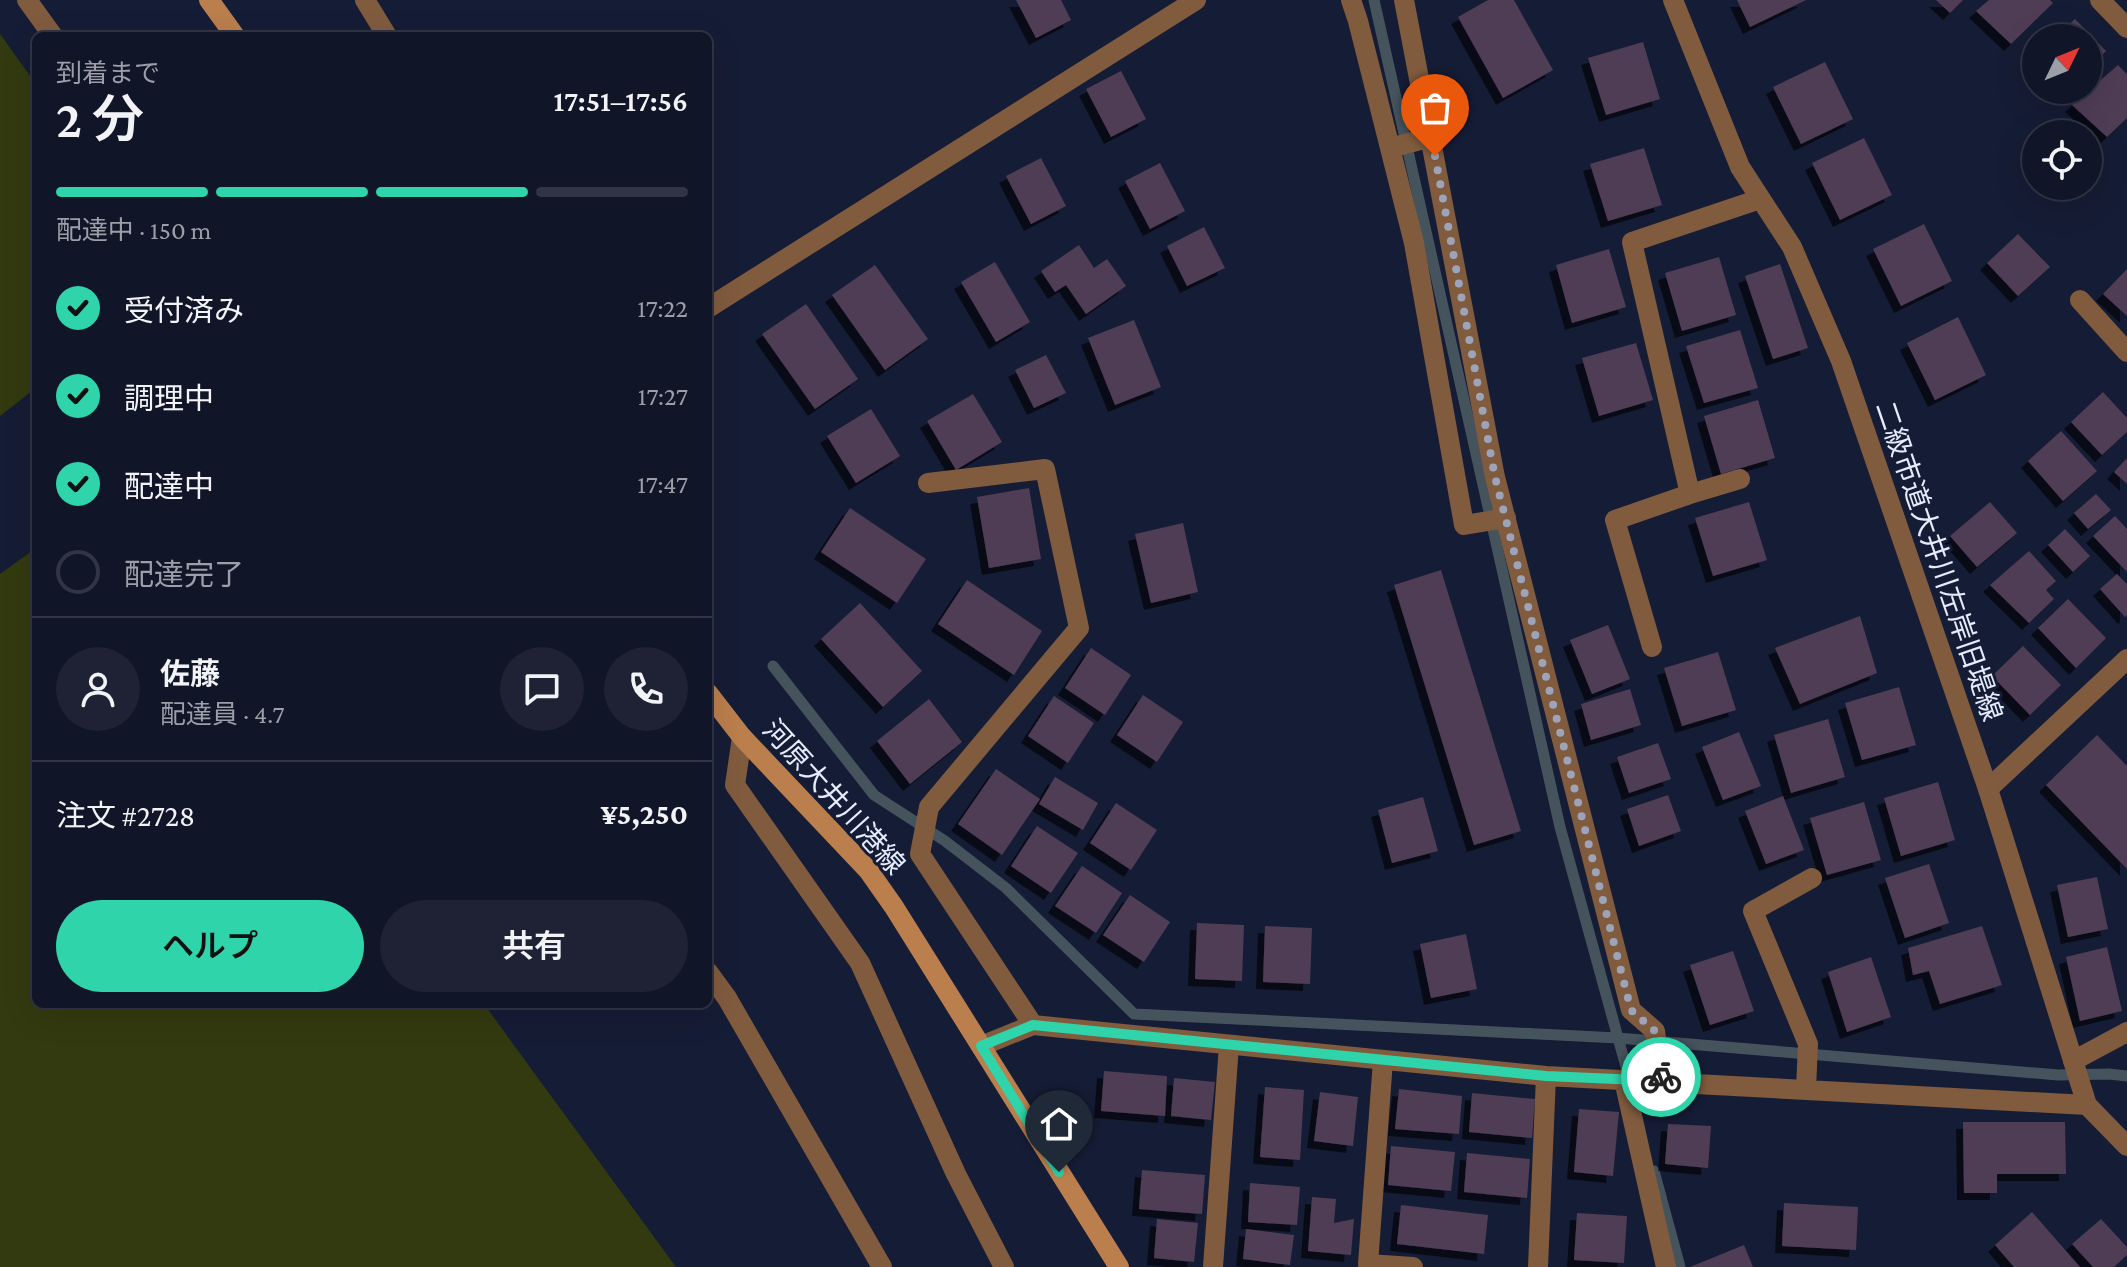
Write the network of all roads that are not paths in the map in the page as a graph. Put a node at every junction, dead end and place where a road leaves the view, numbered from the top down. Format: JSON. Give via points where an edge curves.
{"nodes":[{"id":1,"x":27,"y":0,"type":"edge"},
{"id":2,"x":209,"y":0,"type":"edge"},
{"id":3,"x":365,"y":0,"type":"edge"},
{"id":4,"x":1196,"y":0,"type":"edge"},
{"id":5,"x":1351,"y":0,"type":"edge"},
{"id":6,"x":1404,"y":0,"type":"edge"},
{"id":7,"x":1673,"y":0,"type":"edge"},
{"id":8,"x":2100,"y":0,"type":"edge"},
{"id":9,"x":2127,"y":28,"type":"edge"},
{"id":10,"x":50,"y":32,"type":"edge"},
{"id":11,"x":232,"y":32,"type":"edge"},
{"id":12,"x":385,"y":32,"type":"edge"},
{"id":13,"x":1431,"y":137,"type":"junction"},
{"id":14,"x":1390,"y":148,"type":"junction"},
{"id":15,"x":1760,"y":199,"type":"junction"},
{"id":16,"x":2080,"y":300,"type":"dead end"},
{"id":17,"x":712,"y":305,"type":"edge"},
{"id":18,"x":2127,"y":352,"type":"edge"},
{"id":19,"x":1740,"y":479,"type":"dead end"},
{"id":20,"x":928,"y":483,"type":"dead end"},
{"id":21,"x":1690,"y":494,"type":"junction"},
{"id":22,"x":1506,"y":518,"type":"junction"},
{"id":23,"x":1652,"y":647,"type":"dead end"},
{"id":24,"x":2127,"y":659,"type":"edge"},
{"id":25,"x":712,"y":698,"type":"edge"},
{"id":26,"x":742,"y":737,"type":"junction"},
{"id":27,"x":1988,"y":789,"type":"junction"},
{"id":28,"x":1812,"y":878,"type":"dead end"},
{"id":29,"x":712,"y":977,"type":"edge"},
{"id":30,"x":1033,"y":1025,"type":"junction"},
{"id":31,"x":2127,"y":1032,"type":"edge"},
{"id":32,"x":1229,"y":1045,"type":"junction"},
{"id":33,"x":981,"y":1046,"type":"junction"},
{"id":34,"x":1383,"y":1060,"type":"junction"},
{"id":35,"x":2073,"y":1061,"type":"junction"},
{"id":36,"x":1546,"y":1076,"type":"junction"},
{"id":37,"x":1624,"y":1080,"type":"junction"},
{"id":38,"x":1662,"y":1081,"type":"junction"},
{"id":39,"x":1806,"y":1089,"type":"junction"},
{"id":40,"x":2087,"y":1105,"type":"junction"},
{"id":41,"x":2127,"y":1146,"type":"edge"},
{"id":42,"x":882,"y":1267,"type":"edge"},
{"id":43,"x":1004,"y":1267,"type":"edge"},
{"id":44,"x":1119,"y":1267,"type":"edge"},
{"id":45,"x":1213,"y":1267,"type":"edge"},
{"id":46,"x":1413,"y":1267,"type":"edge"},
{"id":47,"x":1538,"y":1267,"type":"edge"},
{"id":48,"x":1666,"y":1267,"type":"edge"}],
"edges":[{"from":1,"to":10,"type":"street"},
{"from":2,"to":11,"type":"main road"},
{"from":3,"to":12,"type":"street"},
{"from":4,"to":17,"type":"street"},
{"from":5,"to":14,"type":"street"},
{"from":6,"to":13,"type":"street"},
{"from":7,"to":15,"type":"street","name":"二級市道大井川左岸旧堤線","via":[[1740,167]]},
{"from":8,"to":9,"type":"street"},
{"from":13,"to":14,"type":"street"},
{"from":13,"to":22,"type":"street"},
{"from":14,"to":22,"type":"street","via":[[1414,243],[1464,525]]},
{"from":15,"to":21,"type":"street","via":[[1632,242]]},
{"from":15,"to":27,"type":"street","name":"二級市道大井川左岸旧堤線","via":[[1792,247],[1841,361]]},
{"from":16,"to":18,"type":"street"},
{"from":19,"to":21,"type":"street"},
{"from":20,"to":30,"type":"street","via":[[1045,469],[1079,628],[929,807],[920,854]]},
{"from":21,"to":23,"type":"street","via":[[1615,520]]},
{"from":22,"to":38,"type":"street","via":[[1631,1010],[1655,1031]]},
{"from":24,"to":27,"type":"street"},
{"from":25,"to":26,"type":"main road","name":"河原大井川港線"},
{"from":26,"to":33,"type":"main road","name":"河原大井川港線","via":[[868,870]]},
{"from":26,"to":43,"type":"street","via":[[735,785],[860,963]]},
{"from":27,"to":35,"type":"street","name":"二級市道大井川左岸旧堤線"},
{"from":28,"to":39,"type":"street","via":[[1753,911],[1808,1044]]},
{"from":29,"to":42,"type":"street"},
{"from":30,"to":32,"type":"street"},
{"from":30,"to":33,"type":"street"},
{"from":31,"to":35,"type":"street"},
{"from":32,"to":34,"type":"street"},
{"from":32,"to":45,"type":"street"},
{"from":33,"to":44,"type":"main road","name":"河原大井川港線"},
{"from":34,"to":36,"type":"street"},
{"from":34,"to":46,"type":"street","via":[[1368,1264]]},
{"from":35,"to":40,"type":"street","name":"二級市道大井川左岸旧堤線"},
{"from":36,"to":37,"type":"street"},
{"from":36,"to":47,"type":"street"},
{"from":37,"to":38,"type":"street"},
{"from":37,"to":48,"type":"street"},
{"from":38,"to":39,"type":"street"},
{"from":39,"to":40,"type":"street"},
{"from":40,"to":41,"type":"street","name":"二級市道大井川左岸旧堤線"}]}
